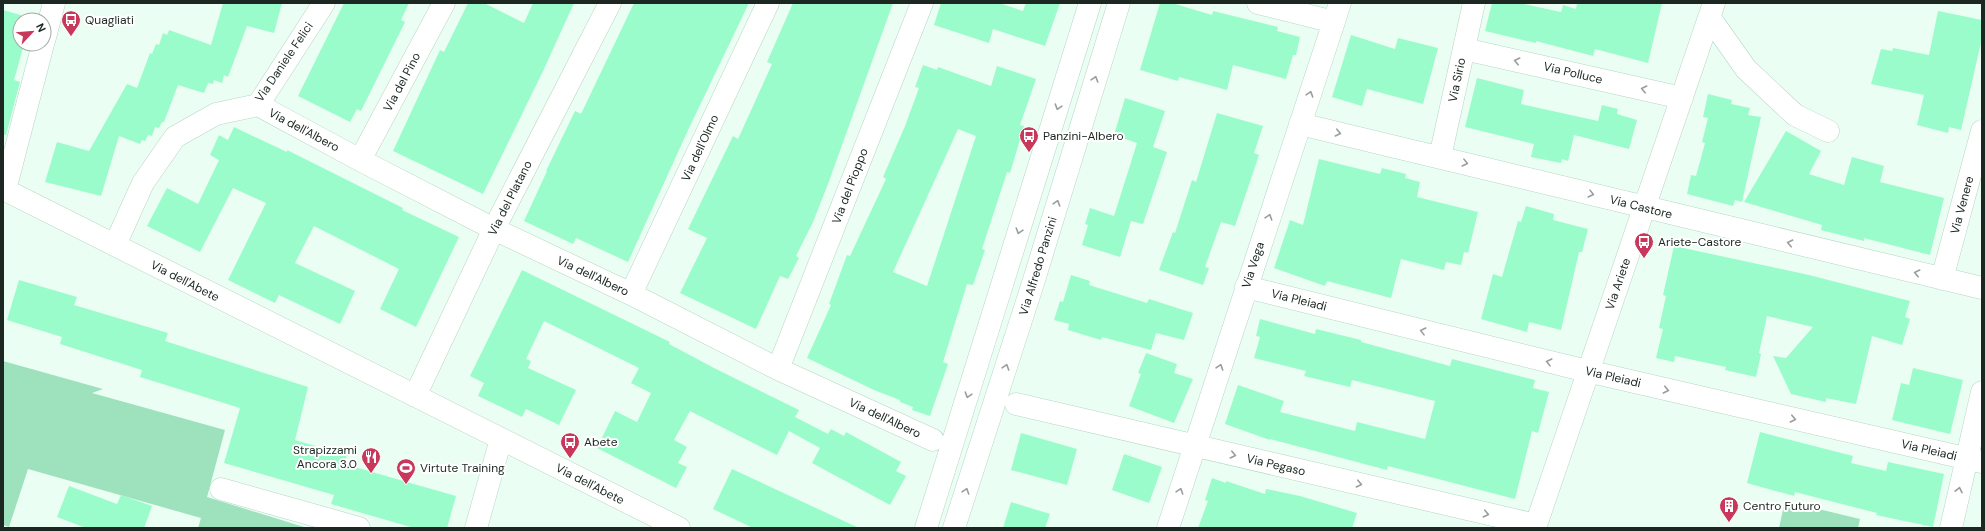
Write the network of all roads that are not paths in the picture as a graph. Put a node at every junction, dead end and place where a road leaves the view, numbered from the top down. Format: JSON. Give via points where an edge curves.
{"nodes":[{"id":1,"x":324,"y":3,"type":"edge"},
{"id":2,"x":444,"y":3,"type":"edge"},
{"id":3,"x":610,"y":3,"type":"edge"},
{"id":4,"x":768,"y":3,"type":"edge"},
{"id":5,"x":922,"y":3,"type":"edge"},
{"id":6,"x":1090,"y":3,"type":"edge"},
{"id":7,"x":1118,"y":3,"type":"edge"},
{"id":8,"x":1258,"y":3,"type":"edge"},
{"id":9,"x":1474,"y":3,"type":"edge"},
{"id":10,"x":1712,"y":10,"type":"edge"},
{"id":11,"x":1337,"y":12,"type":"edge"},
{"id":12,"x":1464,"y":49,"type":"junction"},
{"id":13,"x":42,"y":52,"type":"edge"},
{"id":14,"x":1682,"y":98,"type":"junction"},
{"id":15,"x":258,"y":104,"type":"junction"},
{"id":16,"x":1300,"y":124,"type":"junction"},
{"id":17,"x":1828,"y":131,"type":"dead end"},
{"id":18,"x":1982,"y":131,"type":"edge"},
{"id":19,"x":1440,"y":157,"type":"junction"},
{"id":20,"x":360,"y":160,"type":"junction"},
{"id":21,"x":1645,"y":208,"type":"junction"},
{"id":22,"x":494,"y":229,"type":"junction"},
{"id":23,"x":115,"y":245,"type":"junction"},
{"id":24,"x":1942,"y":279,"type":"junction"},
{"id":25,"x":1246,"y":287,"type":"junction"},
{"id":26,"x":1982,"y":288,"type":"edge"},
{"id":27,"x":631,"y":294,"type":"junction"},
{"id":28,"x":778,"y":369,"type":"junction"},
{"id":29,"x":1587,"y":371,"type":"junction"},
{"id":30,"x":1982,"y":392,"type":"edge"},
{"id":31,"x":415,"y":396,"type":"junction"},
{"id":32,"x":1016,"y":404,"type":"dead end"},
{"id":33,"x":501,"y":439,"type":"junction"},
{"id":34,"x":933,"y":440,"type":"dead end"},
{"id":35,"x":1195,"y":446,"type":"junction"},
{"id":36,"x":1974,"y":461,"type":"edge"},
{"id":37,"x":221,"y":489,"type":"dead end"},
{"id":38,"x":1535,"y":527,"type":"edge"},
{"id":39,"x":359,"y":528,"type":"edge"},
{"id":40,"x":476,"y":528,"type":"edge"},
{"id":41,"x":679,"y":528,"type":"edge"},
{"id":42,"x":926,"y":528,"type":"edge"},
{"id":43,"x":954,"y":528,"type":"edge"},
{"id":44,"x":1168,"y":528,"type":"edge"},
{"id":45,"x":1951,"y":528,"type":"edge"}],
"edges":[{"from":1,"to":15,"type":"street","name":"Via Daniele Felici"},
{"from":2,"to":20,"type":"street","name":"Via del Pino"},
{"from":3,"to":22,"type":"street","name":"Via del Platano"},
{"from":4,"to":27,"type":"street","name":"Via dell'Olmo"},
{"from":5,"to":28,"type":"street","name":"Via del Pioppo"},
{"from":6,"to":42,"type":"street","one_way":true},
{"from":43,"to":7,"type":"street","name":"Via Alfredo Panzini","one_way":true,"via":[[1034,280]]},
{"from":8,"to":11,"type":"street"},
{"from":9,"to":12,"type":"street","name":"Via Sirio"},
{"from":10,"to":14,"type":"street","name":"Via Ariete"},
{"from":10,"to":17,"type":"street","name":"Via Ariete","via":[[1746,69],[1795,115]]},
{"from":16,"to":11,"type":"street","name":"Via Vega","one_way":true},
{"from":14,"to":12,"type":"street","name":"Via Polluce","one_way":true},
{"from":12,"to":19,"type":"street","name":"Via Sirio"},
{"from":13,"to":23,"type":"street","name":"Via dell'Abete","via":[[5,190]]},
{"from":14,"to":21,"type":"street","name":"Via Ariete"},
{"from":15,"to":20,"type":"street","name":"Via dell'Albero"},
{"from":15,"to":23,"type":"street","name":"Via Daniele Felici","via":[[216,114],[175,137],[143,183]]},
{"from":16,"to":19,"type":"street","name":"Via Castore","one_way":true},
{"from":25,"to":16,"type":"street","name":"Via Vega","one_way":true},
{"from":18,"to":24,"type":"street","name":"Via Venere"},
{"from":19,"to":21,"type":"street","name":"Via Castore","one_way":true},
{"from":20,"to":22,"type":"street","name":"Via dell'Albero"},
{"from":24,"to":21,"type":"street","name":"Via Castore","one_way":true},
{"from":21,"to":29,"type":"street","name":"Via Ariete"},
{"from":22,"to":27,"type":"street","name":"Via dell'Albero"},
{"from":22,"to":31,"type":"street","name":"Via del Platano"},
{"from":23,"to":31,"type":"street","name":"Via dell'Abete"},
{"from":24,"to":26,"type":"street","name":"Via Castore"},
{"from":29,"to":25,"type":"street","name":"Via Pleiadi","one_way":true},
{"from":35,"to":25,"type":"street","name":"Via Vega","one_way":true},
{"from":27,"to":28,"type":"street","name":"Via dell'Albero"},
{"from":28,"to":34,"type":"street","name":"Via dell'Albero"},
{"from":29,"to":36,"type":"street","name":"Via Pleiadi","one_way":true},
{"from":29,"to":38,"type":"street","name":"Via Ariete"},
{"from":30,"to":36,"type":"street"},
{"from":31,"to":33,"type":"street","name":"Via dell'Abete"},
{"from":32,"to":35,"type":"street","name":"Via Pegaso"},
{"from":33,"to":40,"type":"street"},
{"from":33,"to":41,"type":"street","name":"Via dell'Abete"},
{"from":35,"to":38,"type":"street","name":"Via Pegaso","one_way":true},
{"from":44,"to":35,"type":"street","name":"Via Vega","one_way":true},
{"from":45,"to":36,"type":"street","one_way":true},
{"from":37,"to":39,"type":"street"}]}
